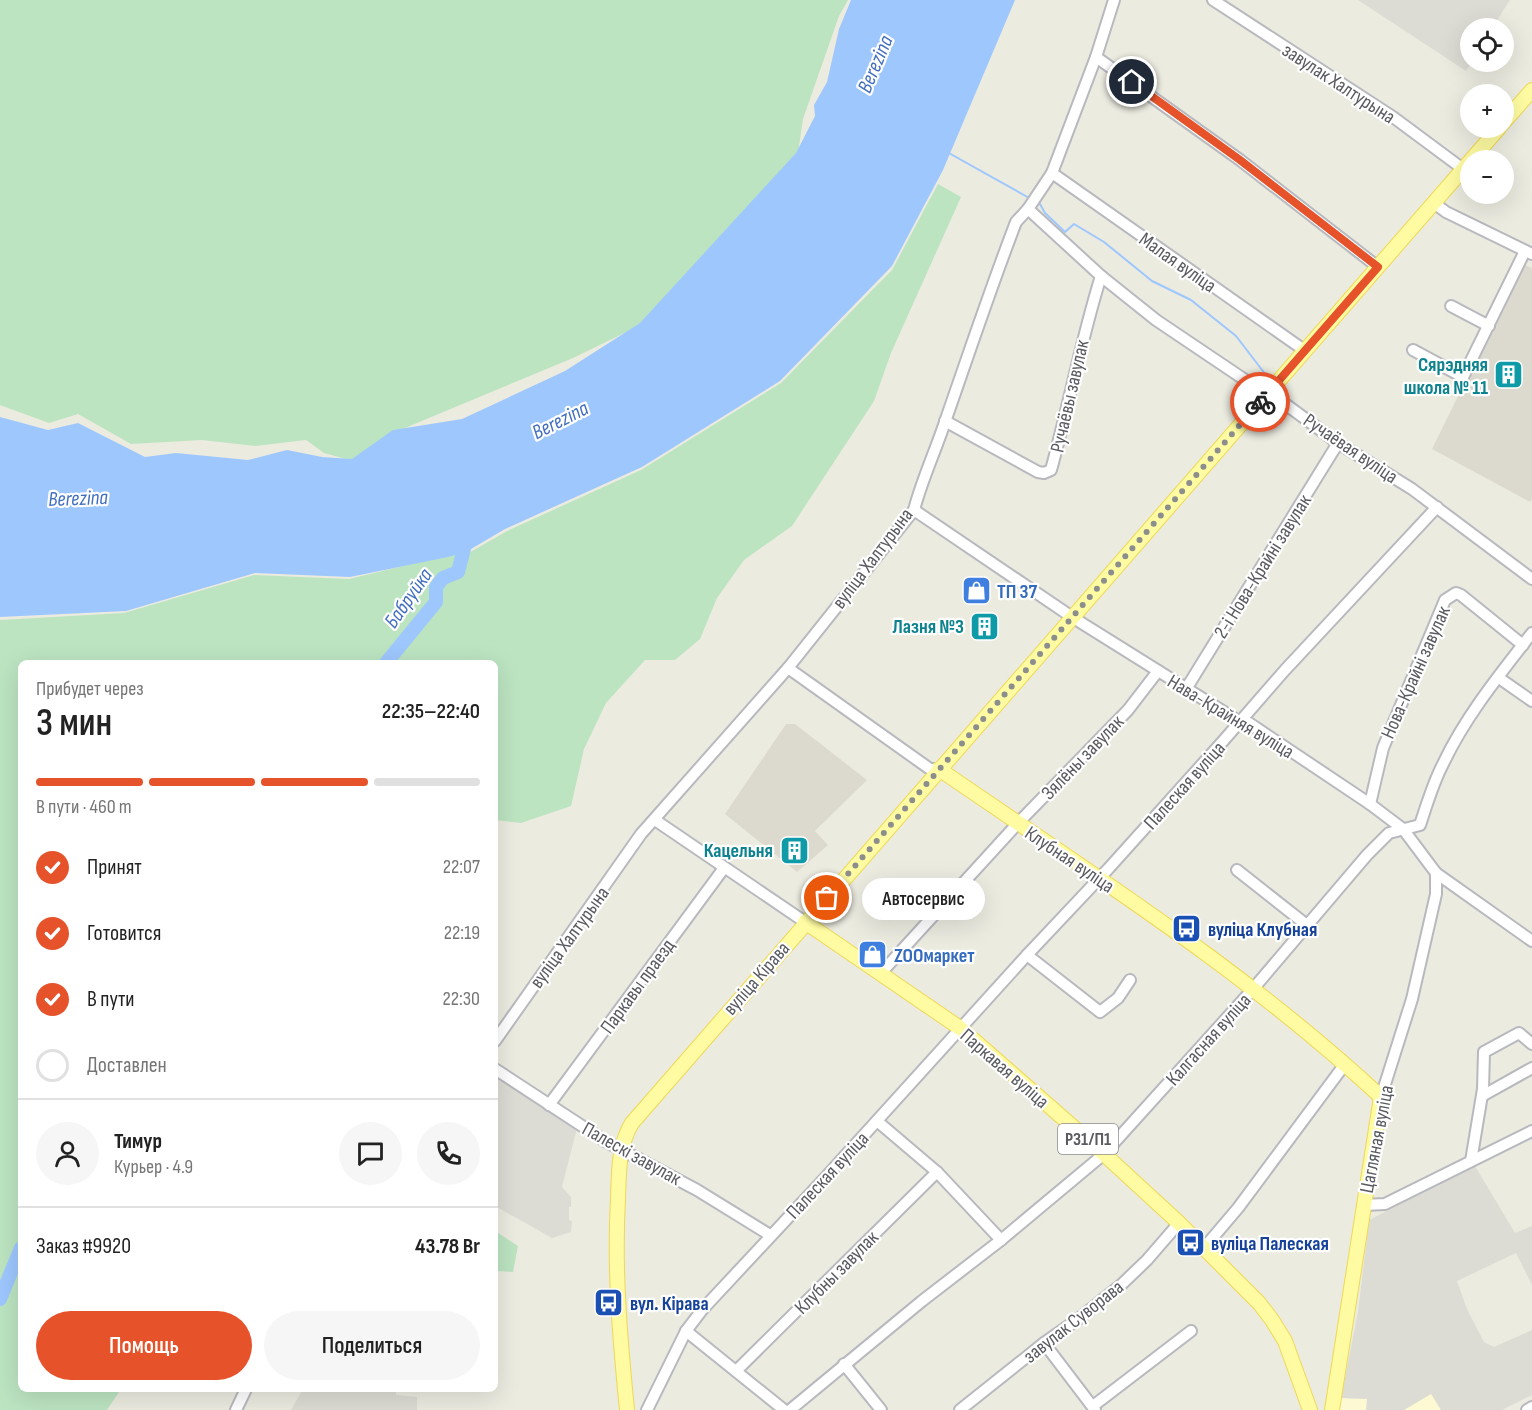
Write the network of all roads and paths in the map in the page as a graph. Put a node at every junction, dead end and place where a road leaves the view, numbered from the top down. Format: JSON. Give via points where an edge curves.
{"nodes":[{"id":1,"x":1114,"y":0,"type":"edge"},
{"id":2,"x":1213,"y":0,"type":"edge"},
{"id":3,"x":1096,"y":57,"type":"junction"},
{"id":4,"x":1532,"y":90,"type":"edge"},
{"id":5,"x":1514,"y":110,"type":"edge"},
{"id":6,"x":1490,"y":138,"type":"edge"},
{"id":7,"x":1479,"y":150,"type":"edge"},
{"id":8,"x":1460,"y":167,"type":"edge"},
{"id":9,"x":1460,"y":171,"type":"edge"},
{"id":10,"x":1052,"y":173,"type":"junction"},
{"id":11,"x":1032,"y":203,"type":"junction"},
{"id":12,"x":1434,"y":203,"type":"junction"},
{"id":13,"x":1528,"y":252,"type":"edge"},
{"id":14,"x":1378,"y":267,"type":"junction"},
{"id":15,"x":1101,"y":276,"type":"junction"},
{"id":16,"x":1451,"y":306,"type":"dead end"},
{"id":17,"x":1489,"y":326,"type":"junction"},
{"id":18,"x":1304,"y":350,"type":"junction"},
{"id":19,"x":1413,"y":350,"type":"dead end"},
{"id":20,"x":1269,"y":392,"type":"junction"},
{"id":21,"x":945,"y":421,"type":"junction"},
{"id":22,"x":1338,"y":443,"type":"junction"},
{"id":23,"x":1437,"y":507,"type":"junction"},
{"id":24,"x":914,"y":510,"type":"junction"},
{"id":25,"x":1532,"y":579,"type":"edge"},
{"id":26,"x":1072,"y":617,"type":"junction"},
{"id":27,"x":1532,"y":633,"type":"edge"},
{"id":28,"x":1523,"y":645,"type":"junction"},
{"id":29,"x":788,"y":668,"type":"junction"},
{"id":30,"x":1158,"y":671,"type":"junction"},
{"id":31,"x":1499,"y":678,"type":"junction"},
{"id":32,"x":1186,"y":689,"type":"junction"},
{"id":33,"x":1532,"y":701,"type":"edge"},
{"id":34,"x":1240,"y":722,"type":"junction"},
{"id":35,"x":939,"y":769,"type":"junction"},
{"id":36,"x":1370,"y":804,"type":"junction"},
{"id":37,"x":655,"y":820,"type":"junction"},
{"id":38,"x":1018,"y":823,"type":"junction"},
{"id":39,"x":1403,"y":829,"type":"junction"},
{"id":40,"x":724,"y":868,"type":"junction"},
{"id":41,"x":1238,"y":870,"type":"dead end"},
{"id":42,"x":1436,"y":873,"type":"junction"},
{"id":43,"x":1099,"y":878,"type":"junction"},
{"id":44,"x":805,"y":922,"type":"junction"},
{"id":45,"x":1308,"y":926,"type":"junction"},
{"id":46,"x":1532,"y":941,"type":"edge"},
{"id":47,"x":1027,"y":955,"type":"junction"},
{"id":48,"x":881,"y":973,"type":"junction"},
{"id":49,"x":1130,"y":980,"type":"dead end"},
{"id":50,"x":1253,"y":989,"type":"junction"},
{"id":51,"x":960,"y":1028,"type":"junction"},
{"id":52,"x":498,"y":1037,"type":"edge"},
{"id":53,"x":1532,"y":1044,"type":"edge"},
{"id":54,"x":1345,"y":1064,"type":"junction"},
{"id":55,"x":1532,"y":1068,"type":"edge"},
{"id":56,"x":498,"y":1071,"type":"edge"},
{"id":57,"x":1482,"y":1096,"type":"junction"},
{"id":58,"x":1381,"y":1098,"type":"junction"},
{"id":59,"x":549,"y":1105,"type":"junction"},
{"id":60,"x":878,"y":1121,"type":"junction"},
{"id":61,"x":1532,"y":1131,"type":"edge"},
{"id":62,"x":621,"y":1149,"type":"junction"},
{"id":63,"x":1104,"y":1154,"type":"junction"},
{"id":64,"x":1471,"y":1161,"type":"junction"},
{"id":65,"x":937,"y":1172,"type":"junction"},
{"id":66,"x":1364,"y":1205,"type":"junction"},
{"id":67,"x":1179,"y":1223,"type":"junction"},
{"id":68,"x":770,"y":1235,"type":"junction"},
{"id":69,"x":1001,"y":1240,"type":"junction"},
{"id":70,"x":1204,"y":1248,"type":"junction"},
{"id":71,"x":686,"y":1331,"type":"junction"},
{"id":72,"x":1191,"y":1331,"type":"dead end"},
{"id":73,"x":1044,"y":1343,"type":"junction"},
{"id":74,"x":844,"y":1364,"type":"junction"},
{"id":75,"x":736,"y":1371,"type":"junction"},
{"id":76,"x":245,"y":1392,"type":"edge"},
{"id":77,"x":1532,"y":1407,"type":"edge"},
{"id":78,"x":1094,"y":1408,"type":"edge"},
{"id":79,"x":236,"y":1410,"type":"edge"},
{"id":80,"x":627,"y":1410,"type":"edge"},
{"id":81,"x":647,"y":1410,"type":"edge"},
{"id":82,"x":784,"y":1410,"type":"edge"},
{"id":83,"x":789,"y":1410,"type":"edge"},
{"id":84,"x":881,"y":1410,"type":"edge"},
{"id":85,"x":960,"y":1410,"type":"edge"},
{"id":86,"x":1310,"y":1410,"type":"edge"},
{"id":87,"x":1332,"y":1410,"type":"edge"},
{"id":88,"x":1527,"y":1410,"type":"edge"}],
"edges":[{"from":1,"to":3,"type":"street","name":"вуліца Халтурына"},
{"from":2,"to":8,"type":"street","name":"завулак Халтурына","via":[[1393,117]]},
{"from":3,"to":10,"type":"street","name":"вуліца Халтурына"},
{"from":3,"to":14,"type":"street","via":[[1240,160]]},
{"from":4,"to":5,"type":"main road"},
{"from":6,"to":7,"type":"main road","name":"вуліца Кірава"},
{"from":9,"to":12,"type":"main road","name":"вуліца Кірава"},
{"from":10,"to":11,"type":"street","name":"вуліца Халтурына"},
{"from":10,"to":18,"type":"street","name":"Малая вуліца"},
{"from":11,"to":15,"type":"street","name":"Ручаёвая вуліца"},
{"from":11,"to":21,"type":"street","name":"вуліца Халтурына","via":[[1016,222]]},
{"from":12,"to":13,"type":"street"},
{"from":12,"to":14,"type":"main road","name":"вуліца Кірава"},
{"from":13,"to":17,"type":"street"},
{"from":14,"to":18,"type":"main road","name":"вуліца Кірава"},
{"from":15,"to":20,"type":"street","name":"Ручаёвая вуліца","via":[[1156,320],[1254,386]]},
{"from":15,"to":21,"type":"street","name":"Ручаёвы завулак","via":[[1051,470],[1038,472]]},
{"from":16,"to":17,"type":"street"},
{"from":17,"to":19,"type":"street","via":[[1463,377]]},
{"from":18,"to":20,"type":"main road","name":"вуліца Кірава"},
{"from":20,"to":22,"type":"street","name":"Ручаёвая вуліца"},
{"from":20,"to":26,"type":"main road","name":"вуліца Кірава"},
{"from":21,"to":24,"type":"street","name":"вуліца Халтурына"},
{"from":22,"to":23,"type":"street","name":"Ручаёвая вуліца"},
{"from":22,"to":32,"type":"street","name":"2-і Нова-Крайні завулак"},
{"from":23,"to":25,"type":"street","name":"Ручаёвая вуліца"},
{"from":23,"to":34,"type":"street","name":"Палеская вуліца"},
{"from":24,"to":26,"type":"street","name":"Нава-Крайняя вуліца"},
{"from":24,"to":29,"type":"street","name":"вуліца Халтурына"},
{"from":26,"to":30,"type":"street","name":"Нава-Крайняя вуліца"},
{"from":26,"to":35,"type":"main road","name":"вуліца Кірава"},
{"from":27,"to":28,"type":"street"},
{"from":28,"to":31,"type":"street"},
{"from":28,"to":36,"type":"street","name":"Нова-Крайні завулак","via":[[1461,595],[1456,593],[1445,600],[1383,748]]},
{"from":29,"to":35,"type":"street","name":"Клубная вуліца","via":[[930,769]]},
{"from":29,"to":37,"type":"street","name":"вуліца Халтурына"},
{"from":30,"to":32,"type":"street","name":"Нава-Крайняя вуліца"},
{"from":30,"to":38,"type":"street","name":"Зялёны завулак","via":[[1128,710]]},
{"from":31,"to":33,"type":"street"},
{"from":31,"to":39,"type":"street","via":[[1443,763],[1420,825]]},
{"from":32,"to":34,"type":"street","name":"Нава-Крайняя вуліца"},
{"from":34,"to":36,"type":"street","name":"Нава-Крайняя вуліца","via":[[1249,723]]},
{"from":34,"to":43,"type":"street","name":"Палеская вуліца"},
{"from":35,"to":38,"type":"main road","name":"Клубная вуліца"},
{"from":35,"to":44,"type":"main road","name":"вуліца Кірава"},
{"from":36,"to":39,"type":"street","name":"Нава-Крайняя вуліца"},
{"from":37,"to":40,"type":"street","name":"Паркавая вуліца"},
{"from":37,"to":52,"type":"street","name":"вуліца Халтурына","via":[[641,834]]},
{"from":38,"to":43,"type":"main road","name":"Клубная вуліца"},
{"from":38,"to":48,"type":"street","name":"Зялёны завулак"},
{"from":39,"to":42,"type":"street","name":"Нава-Крайняя вуліца"},
{"from":39,"to":45,"type":"street","name":"Калгасная вуліца","via":[[1389,833],[1367,855]]},
{"from":40,"to":44,"type":"street","name":"Паркавая вуліца"},
{"from":40,"to":59,"type":"street","name":"Паркавы праезд"},
{"from":41,"to":45,"type":"street"},
{"from":42,"to":46,"type":"street","name":"Нава-Крайняя вуліца"},
{"from":42,"to":58,"type":"street","name":"Цагляная вуліца","via":[[1436,894],[1412,999]]},
{"from":43,"to":47,"type":"street","name":"Палеская вуліца"},
{"from":43,"to":50,"type":"main road","name":"Клубная вуліца"},
{"from":44,"to":48,"type":"main road","name":"Паркавая вуліца","number":"Р31/П1"},
{"from":44,"to":62,"type":"main road","name":"вуліца Кірава","via":[[638,1114]]},
{"from":45,"to":50,"type":"street","name":"Калгасная вуліца"},
{"from":47,"to":49,"type":"street","via":[[1100,1012],[1118,998]]},
{"from":47,"to":51,"type":"street","name":"Палеская вуліца"},
{"from":48,"to":51,"type":"main road","name":"Паркавая вуліца","number":"Р31/П1"},
{"from":50,"to":54,"type":"main road","name":"Клубная вуліца"},
{"from":50,"to":63,"type":"street","name":"Калгасная вуліца"},
{"from":51,"to":60,"type":"street","name":"Палеская вуліца"},
{"from":51,"to":63,"type":"main road","name":"Паркавая вуліца","number":"Р31/П1"},
{"from":53,"to":57,"type":"street","via":[[1519,1033],[1484,1052]]},
{"from":54,"to":58,"type":"main road","name":"Клубная вуліца"},
{"from":54,"to":70,"type":"street"},
{"from":55,"to":57,"type":"street"},
{"from":56,"to":59,"type":"street","name":"Палескі завулак"},
{"from":57,"to":64,"type":"street"},
{"from":58,"to":66,"type":"main road","name":"Цагляная вуліца"},
{"from":59,"to":62,"type":"street","name":"Палескі завулак"},
{"from":60,"to":65,"type":"street"},
{"from":60,"to":68,"type":"street","name":"Палеская вуліца"},
{"from":61,"to":64,"type":"street"},
{"from":62,"to":68,"type":"street","name":"Палескі завулак"},
{"from":62,"to":80,"type":"main road","name":"вуліца Кірава","via":[[616,1287]]},
{"from":63,"to":67,"type":"main road","name":"Паркавая вуліца","number":"Р31/П1"},
{"from":63,"to":69,"type":"street","name":"Калгасная вуліца"},
{"from":64,"to":66,"type":"street","via":[[1385,1204]]},
{"from":65,"to":69,"type":"street"},
{"from":65,"to":75,"type":"street","name":"Клубны завулак"},
{"from":66,"to":87,"type":"main road","name":"Цагляная вуліца"},
{"from":67,"to":70,"type":"main road","name":"Паркавая вуліца","number":"Р31/П1"},
{"from":67,"to":73,"type":"street","name":"завулак Суворава","via":[[1121,1285]]},
{"from":68,"to":71,"type":"street","name":"Палеская вуліца"},
{"from":69,"to":74,"type":"street","name":"Калгасная вуліца"},
{"from":70,"to":86,"type":"main road","name":"Паркавая вуліца","number":"Р31/П1","via":[[1272,1320],[1285,1341]]},
{"from":71,"to":75,"type":"street"},
{"from":71,"to":81,"type":"street","name":"Палеская вуліца"},
{"from":72,"to":78,"type":"street"},
{"from":73,"to":78,"type":"street"},
{"from":73,"to":85,"type":"street","name":"завулак Суворава"},
{"from":74,"to":83,"type":"street","name":"Калгасная вуліца"},
{"from":74,"to":84,"type":"street"},
{"from":75,"to":82,"type":"street"},
{"from":76,"to":79,"type":"street"},
{"from":77,"to":88,"type":"street"}]}
